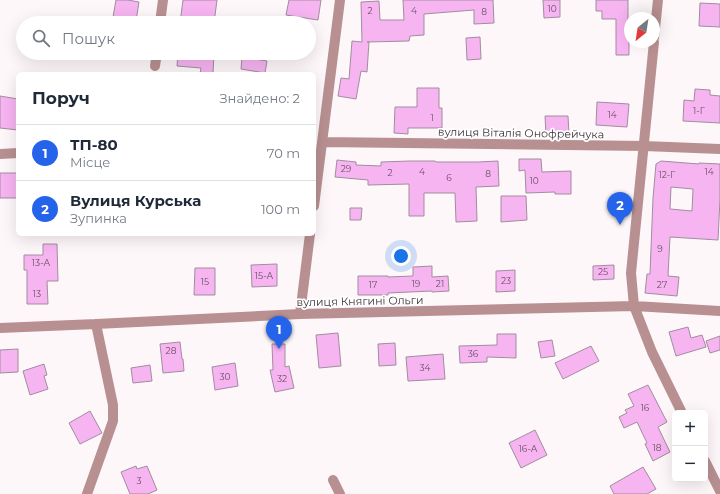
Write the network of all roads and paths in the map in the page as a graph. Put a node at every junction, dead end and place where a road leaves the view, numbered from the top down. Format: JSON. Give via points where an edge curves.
{"nodes":[{"id":1,"x":163,"y":0,"type":"edge"},
{"id":2,"x":340,"y":0,"type":"edge"},
{"id":3,"x":658,"y":0,"type":"edge"},
{"id":4,"x":657,"y":12,"type":"edge"},
{"id":5,"x":161,"y":16,"type":"edge"},
{"id":6,"x":653,"y":48,"type":"edge"},
{"id":7,"x":156,"y":60,"type":"edge"},
{"id":8,"x":156,"y":66,"type":"dead end"},
{"id":9,"x":322,"y":142,"type":"junction"},
{"id":10,"x":644,"y":146,"type":"junction"},
{"id":11,"x":720,"y":148,"type":"edge"},
{"id":12,"x":16,"y":153,"type":"edge"},
{"id":13,"x":0,"y":154,"type":"edge"},
{"id":14,"x":316,"y":190,"type":"edge"},
{"id":15,"x":310,"y":236,"type":"edge"},
{"id":16,"x":634,"y":306,"type":"junction"},
{"id":17,"x":720,"y":311,"type":"edge"},
{"id":18,"x":300,"y":314,"type":"junction"},
{"id":19,"x":96,"y":324,"type":"junction"},
{"id":20,"x":0,"y":328,"type":"edge"},
{"id":21,"x":681,"y":410,"type":"edge"},
{"id":22,"x":708,"y":467,"type":"edge"},
{"id":23,"x":333,"y":480,"type":"dead end"},
{"id":24,"x":720,"y":491,"type":"edge"},
{"id":25,"x":87,"y":494,"type":"edge"},
{"id":26,"x":340,"y":494,"type":"edge"}],
"edges":[{"from":1,"to":5,"type":"street"},
{"from":2,"to":9,"type":"street"},
{"from":3,"to":4,"type":"street"},
{"from":6,"to":10,"type":"street"},
{"from":7,"to":8,"type":"street"},
{"from":9,"to":10,"type":"street","name":"вулиця Віталія Онофрейчука"},
{"from":9,"to":14,"type":"street"},
{"from":10,"to":11,"type":"street","name":"вулиця Віталія Онофрейчука"},
{"from":10,"to":16,"type":"street","via":[[631,273]]},
{"from":12,"to":13,"type":"street"},
{"from":15,"to":18,"type":"street"},
{"from":16,"to":17,"type":"street","name":"вулиця Княгині Ольги"},
{"from":16,"to":18,"type":"street","name":"вулиця Княгині Ольги"},
{"from":16,"to":21,"type":"street","via":[[652,352]]},
{"from":18,"to":19,"type":"street","name":"вулиця Княгині Ольги"},
{"from":19,"to":20,"type":"street","name":"вулиця Княгині Ольги"},
{"from":19,"to":25,"type":"street","via":[[113,405],[113,421]]},
{"from":22,"to":24,"type":"street"},
{"from":23,"to":26,"type":"street"}]}
